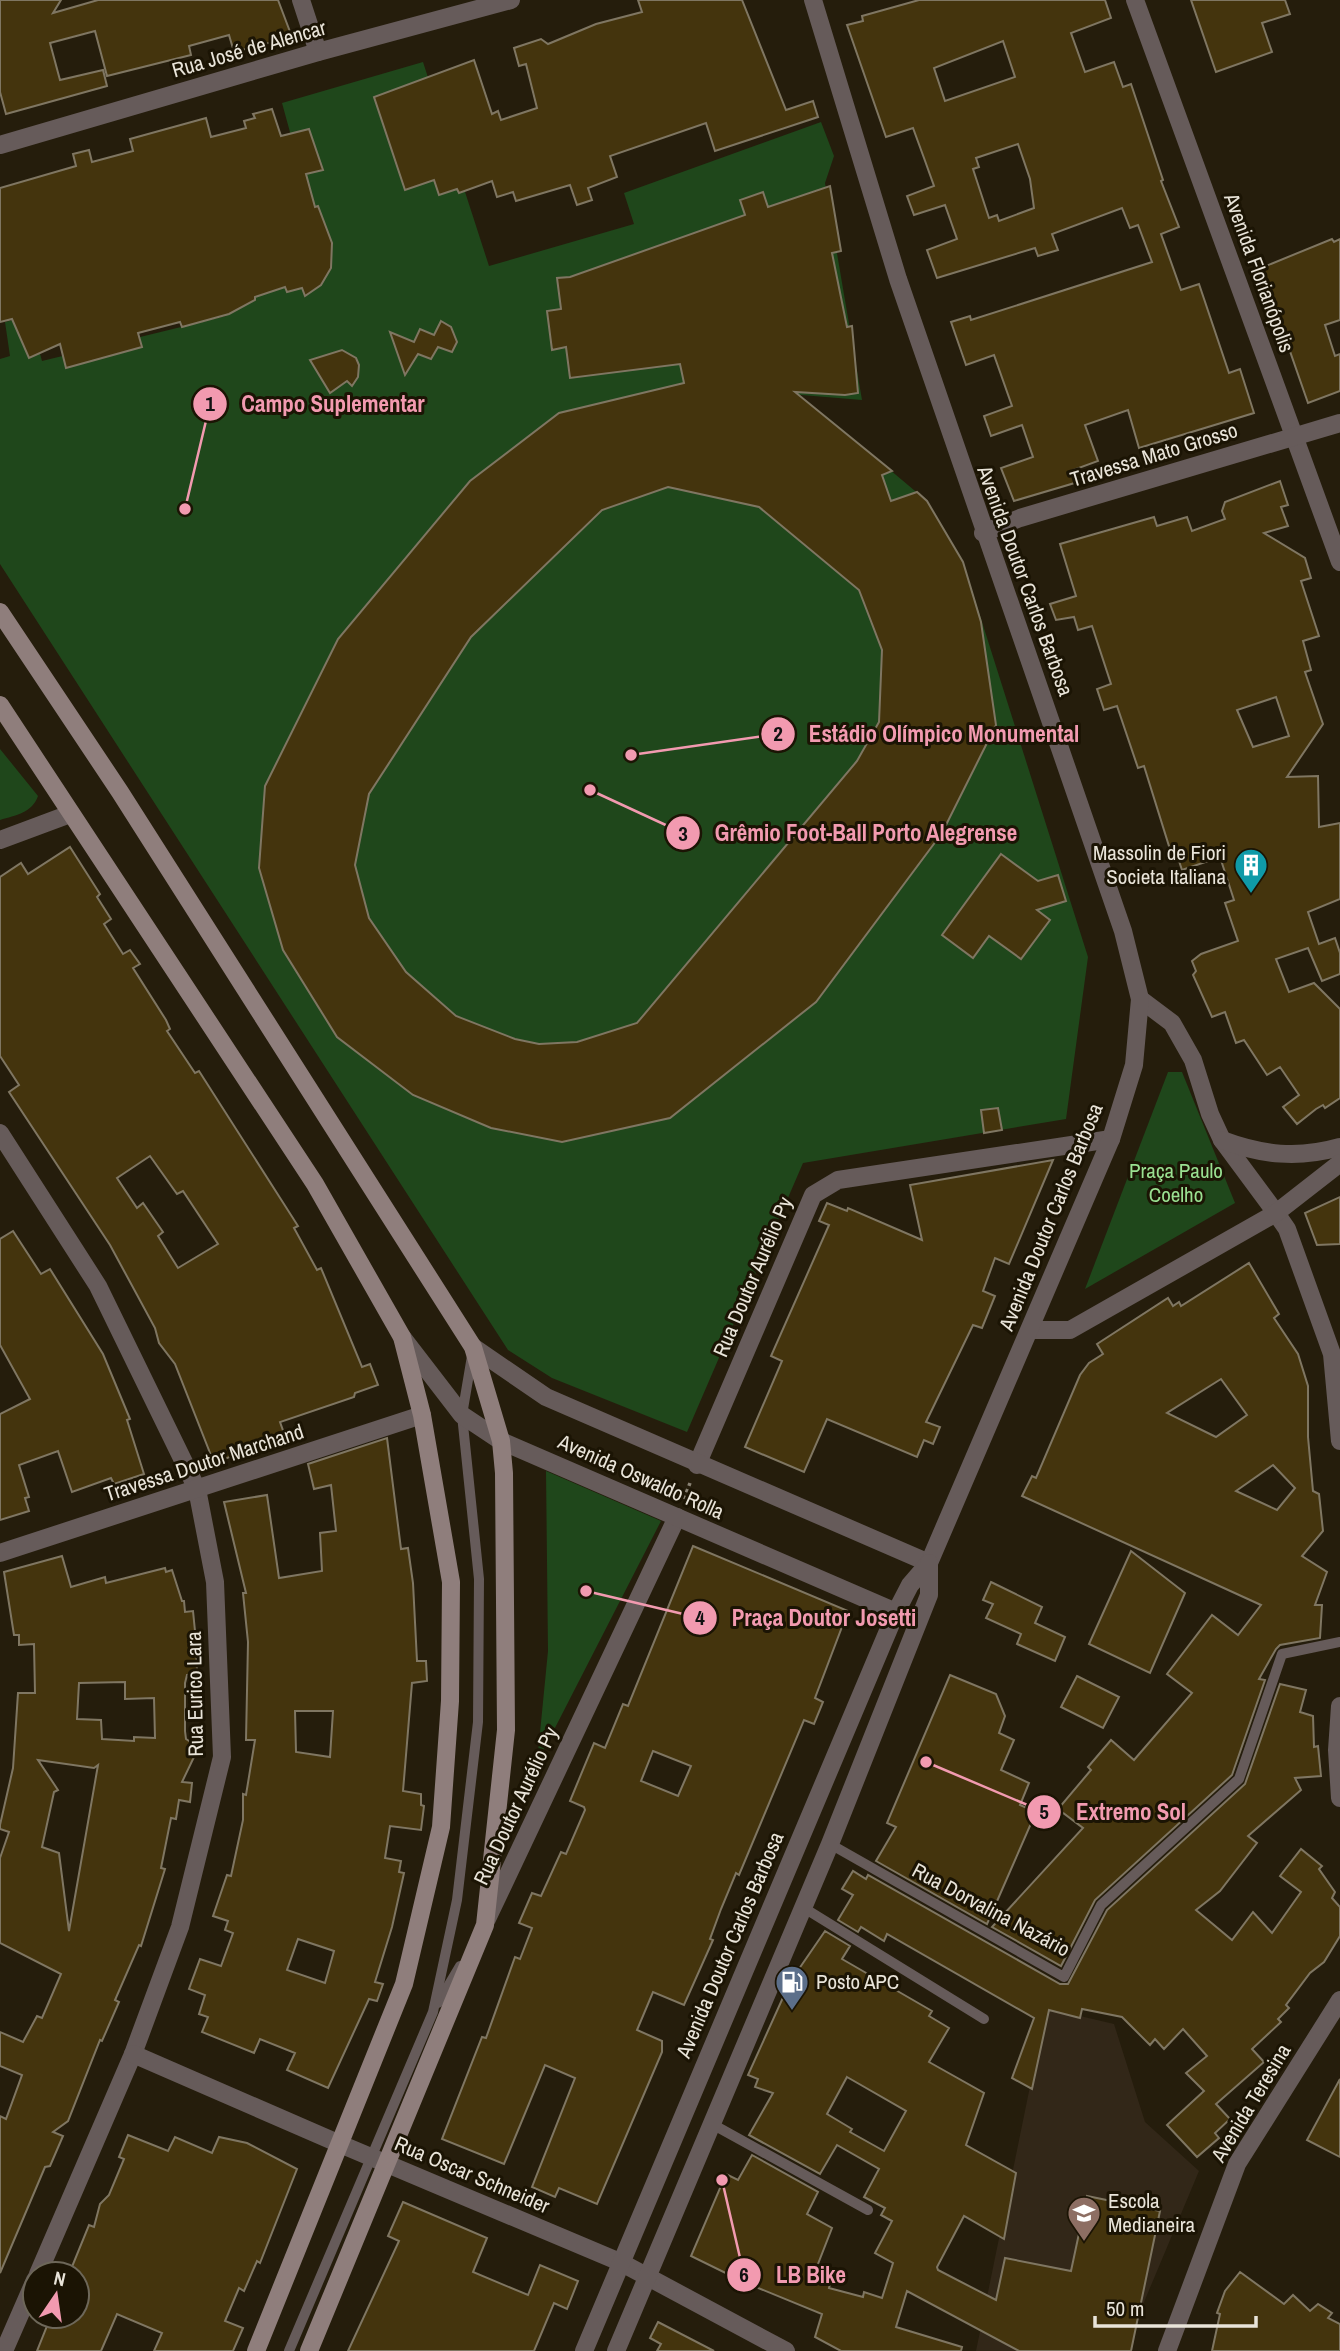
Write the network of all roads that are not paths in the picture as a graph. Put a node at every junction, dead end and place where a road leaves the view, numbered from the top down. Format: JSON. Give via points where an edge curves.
{"nodes":[{"id":1,"x":301,"y":0,"type":"edge"},
{"id":2,"x":511,"y":0,"type":"edge"},
{"id":3,"x":1135,"y":0,"type":"edge"},
{"id":4,"x":820,"y":2,"type":"edge"},
{"id":5,"x":318,"y":52,"type":"junction"},
{"id":6,"x":0,"y":145,"type":"edge"},
{"id":7,"x":1340,"y":423,"type":"edge"},
{"id":8,"x":1295,"y":437,"type":"junction"},
{"id":9,"x":983,"y":533,"type":"junction"},
{"id":10,"x":1340,"y":562,"type":"edge"},
{"id":11,"x":0,"y":612,"type":"edge"},
{"id":12,"x":0,"y":705,"type":"edge"},
{"id":13,"x":70,"y":814,"type":"junction"},
{"id":14,"x":0,"y":840,"type":"edge"},
{"id":15,"x":1140,"y":999,"type":"junction"},
{"id":16,"x":0,"y":1133,"type":"edge"},
{"id":17,"x":1111,"y":1139,"type":"junction"},
{"id":18,"x":1222,"y":1140,"type":"junction"},
{"id":19,"x":1340,"y":1147,"type":"edge"},
{"id":20,"x":1340,"y":1163,"type":"edge"},
{"id":21,"x":1276,"y":1213,"type":"junction"},
{"id":22,"x":1030,"y":1330,"type":"junction"},
{"id":23,"x":402,"y":1337,"type":"junction"},
{"id":24,"x":473,"y":1348,"type":"junction"},
{"id":25,"x":422,"y":1415,"type":"junction"},
{"id":26,"x":462,"y":1415,"type":"junction"},
{"id":27,"x":501,"y":1441,"type":"junction"},
{"id":28,"x":1340,"y":1441,"type":"edge"},
{"id":29,"x":697,"y":1465,"type":"junction"},
{"id":30,"x":197,"y":1489,"type":"junction"},
{"id":31,"x":677,"y":1517,"type":"junction"},
{"id":32,"x":0,"y":1553,"type":"edge"},
{"id":33,"x":929,"y":1563,"type":"junction"},
{"id":34,"x":896,"y":1612,"type":"junction"},
{"id":35,"x":1340,"y":1642,"type":"edge"},
{"id":36,"x":1340,"y":1706,"type":"edge"},
{"id":37,"x":1340,"y":1798,"type":"edge"},
{"id":38,"x":831,"y":1844,"type":"junction"},
{"id":39,"x":804,"y":1908,"type":"junction"},
{"id":40,"x":485,"y":1924,"type":"junction"},
{"id":41,"x":1340,"y":2000,"type":"edge"},
{"id":42,"x":433,"y":2012,"type":"junction"},
{"id":43,"x":984,"y":2019,"type":"dead end"},
{"id":44,"x":133,"y":2054,"type":"junction"},
{"id":45,"x":712,"y":2124,"type":"junction"},
{"id":46,"x":340,"y":2144,"type":"junction"},
{"id":47,"x":379,"y":2160,"type":"junction"},
{"id":48,"x":868,"y":2210,"type":"dead end"},
{"id":49,"x":44,"y":2260,"type":"edge"},
{"id":50,"x":620,"y":2262,"type":"junction"},
{"id":51,"x":648,"y":2276,"type":"junction"},
{"id":52,"x":21,"y":2312,"type":"edge"},
{"id":53,"x":4,"y":2351,"type":"edge"},
{"id":54,"x":256,"y":2351,"type":"edge"},
{"id":55,"x":289,"y":2351,"type":"edge"},
{"id":56,"x":309,"y":2351,"type":"edge"},
{"id":57,"x":584,"y":2351,"type":"edge"},
{"id":58,"x":616,"y":2351,"type":"edge"},
{"id":59,"x":786,"y":2351,"type":"edge"},
{"id":60,"x":1167,"y":2351,"type":"edge"}],
"edges":[{"from":1,"to":5,"type":"street"},
{"from":2,"to":5,"type":"street","name":"Rua José de Alencar"},
{"from":3,"to":8,"type":"street","name":"Avenida Florianópolis"},
{"from":4,"to":9,"type":"street","name":"Avenida Doutor Carlos Barbosa","via":[[898,279]]},
{"from":5,"to":6,"type":"street","name":"Rua José de Alencar"},
{"from":7,"to":8,"type":"street","name":"Travessa Mato Grosso"},
{"from":8,"to":9,"type":"street","name":"Travessa Mato Grosso"},
{"from":8,"to":10,"type":"street","name":"Avenida Florianópolis"},
{"from":9,"to":15,"type":"street","name":"Avenida Doutor Carlos Barbosa","via":[[1091,834]]},
{"from":11,"to":24,"type":"main road","via":[[120,792]]},
{"from":12,"to":13,"type":"main road"},
{"from":13,"to":14,"type":"street"},
{"from":13,"to":23,"type":"main road","via":[[315,1184]]},
{"from":15,"to":17,"type":"street","name":"Avenida Doutor Carlos Barbosa","via":[[1134,1065]]},
{"from":15,"to":18,"type":"street","via":[[1172,1023],[1193,1060]]},
{"from":16,"to":30,"type":"street","name":"Rua Eurico Lara","via":[[98,1286]]},
{"from":17,"to":22,"type":"street","name":"Avenida Doutor Carlos Barbosa"},
{"from":17,"to":29,"type":"street","name":"Rua Doutor Aurélio Py","via":[[838,1180],[813,1195]]},
{"from":18,"to":19,"type":"street","via":[[1277,1155]]},
{"from":18,"to":21,"type":"street"},
{"from":20,"to":21,"type":"street"},
{"from":21,"to":22,"type":"street","via":[[1070,1330]]},
{"from":21,"to":28,"type":"street","via":[[1287,1229],[1332,1353]]},
{"from":22,"to":33,"type":"street","name":"Avenida Doutor Carlos Barbosa"},
{"from":23,"to":25,"type":"main road"},
{"from":23,"to":26,"type":"street","name":"Avenida Oswaldo Rolla"},
{"from":24,"to":26,"type":"lane"},
{"from":24,"to":27,"type":"main road"},
{"from":24,"to":29,"type":"street","name":"Avenida Oswaldo Rolla","via":[[546,1398]]},
{"from":25,"to":30,"type":"street","name":"Travessa Doutor Marchand"},
{"from":25,"to":46,"type":"main road","via":[[451,1582],[450,1701],[441,1827],[404,1984]]},
{"from":26,"to":27,"type":"street","name":"Avenida Oswaldo Rolla"},
{"from":26,"to":42,"type":"lane","via":[[479,1579],[478,1722],[457,1900]]},
{"from":27,"to":31,"type":"street","name":"Avenida Oswaldo Rolla"},
{"from":27,"to":40,"type":"main road","via":[[506,1730]]},
{"from":29,"to":33,"type":"street","name":"Avenida Oswaldo Rolla"},
{"from":30,"to":32,"type":"street","name":"Travessa Doutor Marchand"},
{"from":30,"to":44,"type":"street","name":"Rua Eurico Lara","via":[[215,1581],[222,1757],[180,1927]]},
{"from":31,"to":34,"type":"street","name":"Avenida Oswaldo Rolla"},
{"from":31,"to":40,"type":"street","name":"Rua Doutor Aurélio Py"},
{"from":33,"to":34,"type":"street","name":"Avenida Doutor Carlos Barbosa","via":[[909,1585]]},
{"from":33,"to":38,"type":"street","name":"Avenida Doutor Carlos Barbosa","via":[[929,1595]]},
{"from":34,"to":50,"type":"street","name":"Avenida Doutor Carlos Barbosa"},
{"from":35,"to":38,"type":"lane","name":"Rua Dorvalina Nazário","via":[[1282,1654],[1239,1779],[1101,1905],[1064,1977]]},
{"from":36,"to":37,"type":"street"},
{"from":38,"to":39,"type":"street","name":"Avenida Doutor Carlos Barbosa"},
{"from":39,"to":43,"type":"lane"},
{"from":39,"to":45,"type":"street","name":"Avenida Doutor Carlos Barbosa"},
{"from":40,"to":42,"type":"lane"},
{"from":40,"to":47,"type":"main road"},
{"from":41,"to":60,"type":"street","name":"Avenida Teresina","via":[[1237,2164]]},
{"from":42,"to":47,"type":"lane"},
{"from":44,"to":46,"type":"street","name":"Rua Oscar Schneider"},
{"from":44,"to":49,"type":"street","name":"Rua Eurico Lara"},
{"from":45,"to":48,"type":"lane"},
{"from":45,"to":51,"type":"street","name":"Avenida Doutor Carlos Barbosa"},
{"from":46,"to":47,"type":"street","name":"Rua Oscar Schneider"},
{"from":46,"to":54,"type":"main road"},
{"from":47,"to":50,"type":"street","name":"Rua Oscar Schneider"},
{"from":47,"to":55,"type":"lane"},
{"from":47,"to":56,"type":"main road"},
{"from":50,"to":51,"type":"street","name":"Rua Oscar Schneider"},
{"from":50,"to":57,"type":"street","name":"Avenida Doutor Carlos Barbosa"},
{"from":51,"to":58,"type":"street","name":"Avenida Doutor Carlos Barbosa"},
{"from":51,"to":59,"type":"street","name":"Rua Oscar Schneider"},
{"from":52,"to":53,"type":"street"}]}
